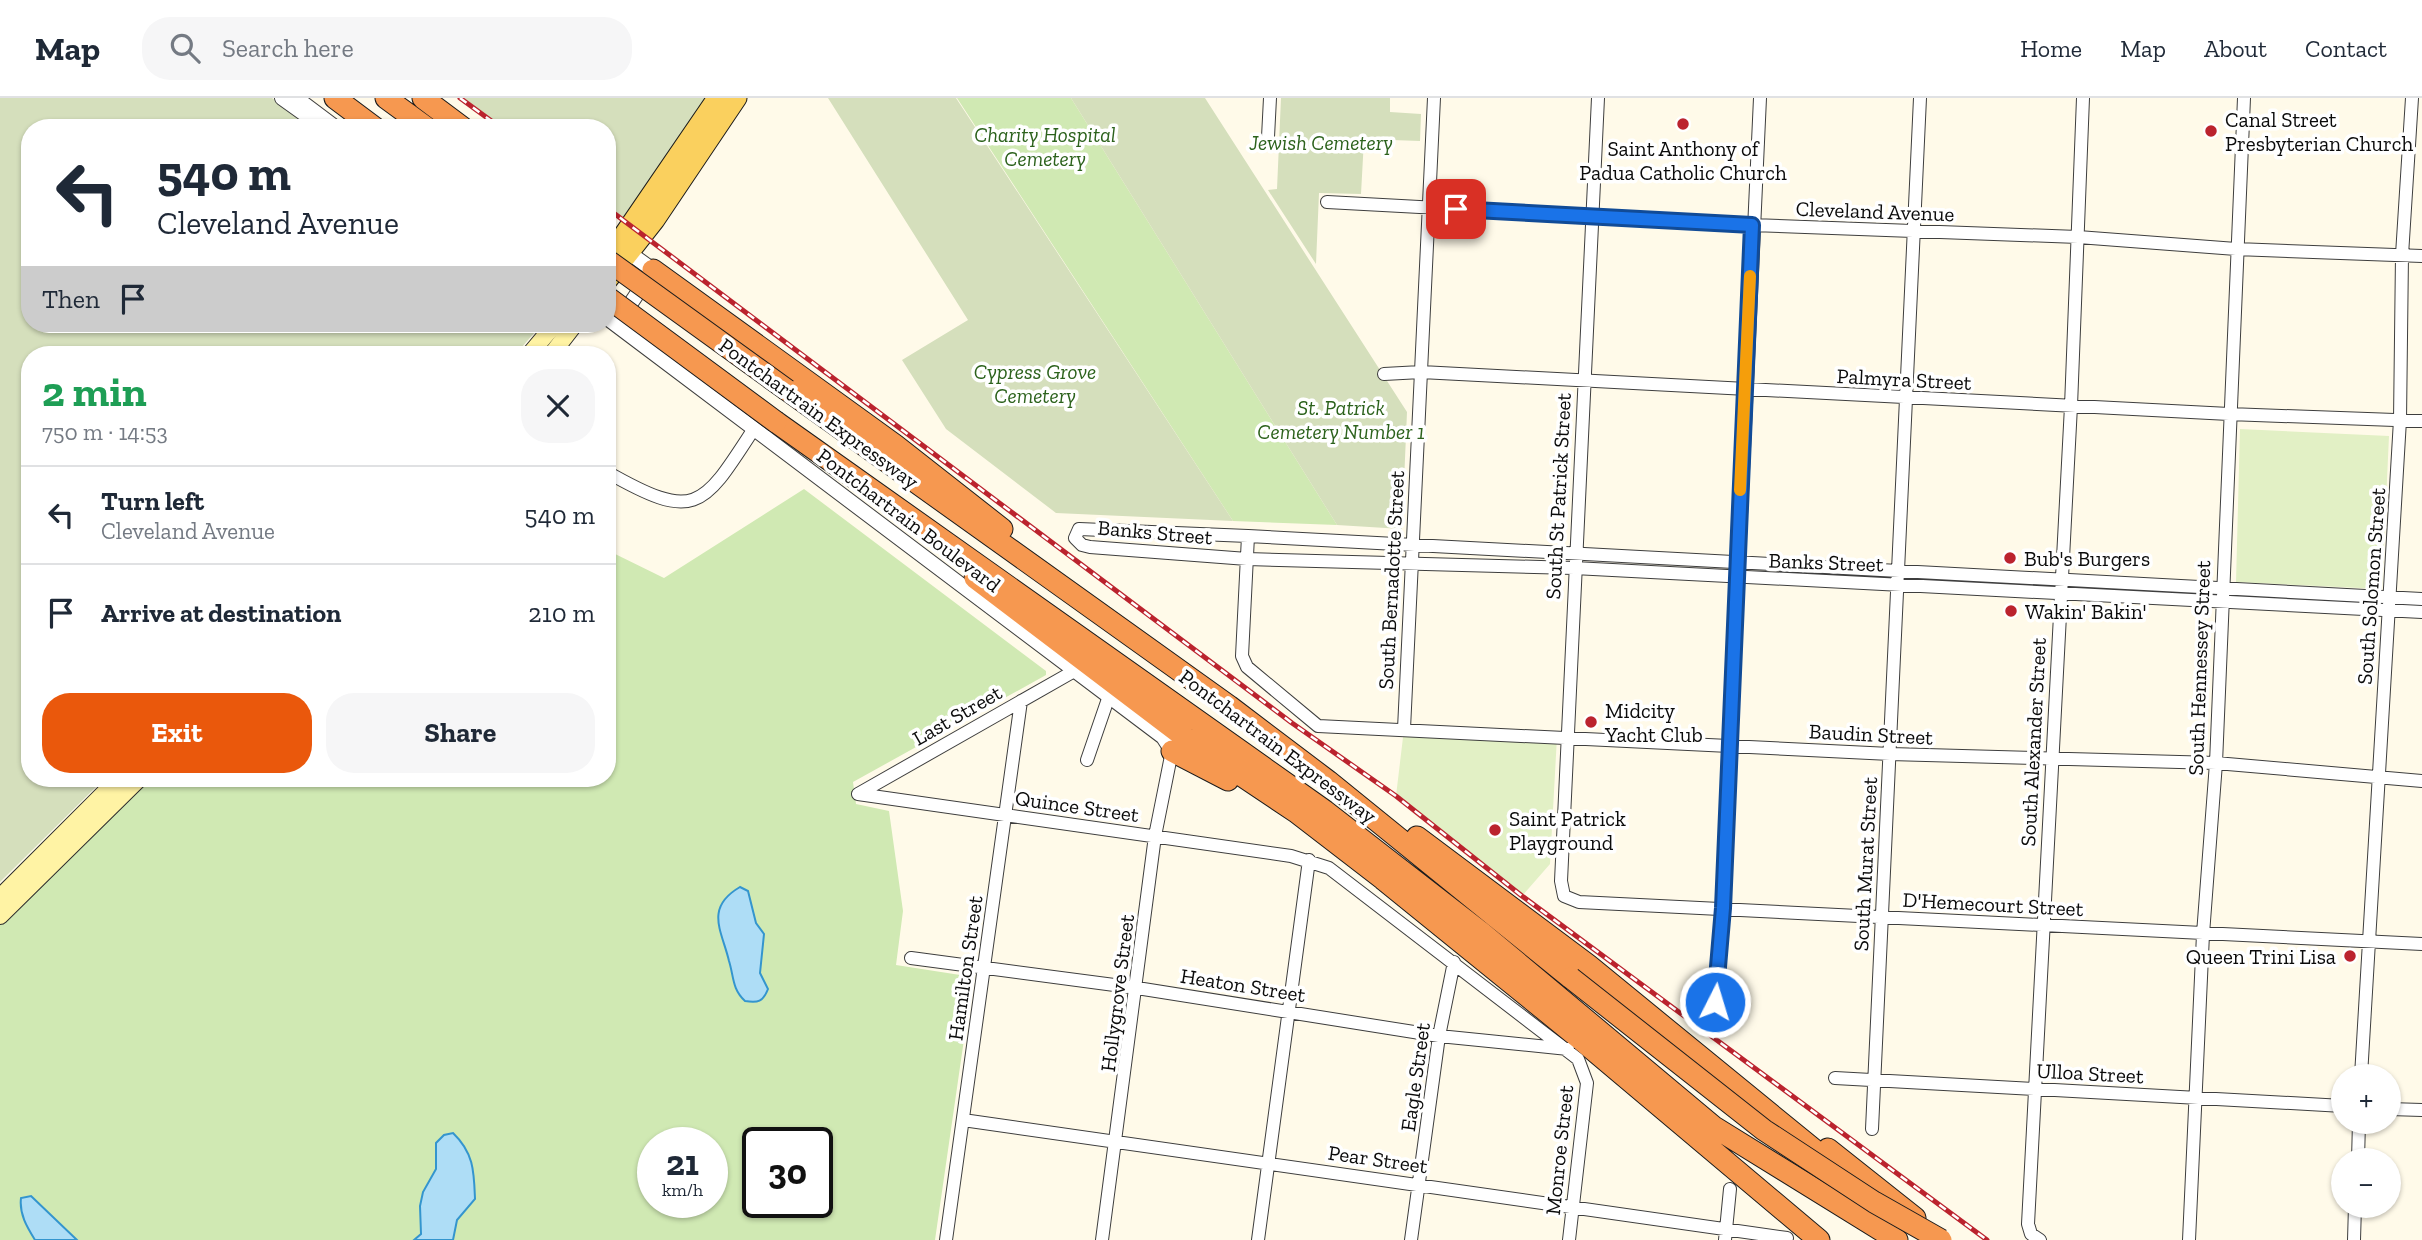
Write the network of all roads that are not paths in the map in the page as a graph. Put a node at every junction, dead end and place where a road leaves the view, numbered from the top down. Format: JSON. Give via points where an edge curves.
{"nodes":[{"id":1,"x":282,"y":98,"type":"edge"},
{"id":2,"x":298,"y":98,"type":"edge"},
{"id":3,"x":335,"y":98,"type":"edge"},
{"id":4,"x":386,"y":98,"type":"edge"},
{"id":5,"x":423,"y":98,"type":"edge"},
{"id":6,"x":718,"y":98,"type":"edge"},
{"id":7,"x":737,"y":98,"type":"edge"},
{"id":8,"x":1270,"y":98,"type":"edge"},
{"id":9,"x":1434,"y":98,"type":"edge"},
{"id":10,"x":1598,"y":98,"type":"edge"},
{"id":11,"x":1760,"y":98,"type":"edge"},
{"id":12,"x":1920,"y":98,"type":"edge"},
{"id":13,"x":2083,"y":98,"type":"edge"},
{"id":14,"x":2244,"y":98,"type":"edge"},
{"id":15,"x":2412,"y":98,"type":"edge"},
{"id":16,"x":311,"y":119,"type":"edge"},
{"id":17,"x":326,"y":119,"type":"edge"},
{"id":18,"x":363,"y":119,"type":"edge"},
{"id":19,"x":415,"y":119,"type":"edge"},
{"id":20,"x":451,"y":119,"type":"edge"},
{"id":21,"x":1268,"y":137,"type":"dead end"},
{"id":22,"x":1327,"y":202,"type":"dead end"},
{"id":23,"x":1429,"y":208,"type":"junction"},
{"id":24,"x":1592,"y":215,"type":"junction"},
{"id":25,"x":1752,"y":225,"type":"junction"},
{"id":26,"x":1916,"y":233,"type":"junction"},
{"id":27,"x":2078,"y":237,"type":"junction"},
{"id":28,"x":616,"y":247,"type":"edge"},
{"id":29,"x":616,"y":249,"type":"edge"},
{"id":30,"x":2236,"y":249,"type":"junction"},
{"id":31,"x":616,"y":252,"type":"edge"},
{"id":32,"x":616,"y":253,"type":"edge"},
{"id":33,"x":2402,"y":255,"type":"junction"},
{"id":34,"x":2422,"y":256,"type":"edge"},
{"id":35,"x":653,"y":270,"type":"junction"},
{"id":36,"x":616,"y":304,"type":"edge"},
{"id":37,"x":616,"y":317,"type":"edge"},
{"id":38,"x":616,"y":325,"type":"edge"},
{"id":39,"x":1421,"y":372,"type":"junction"},
{"id":40,"x":1384,"y":374,"type":"dead end"},
{"id":41,"x":1583,"y":379,"type":"junction"},
{"id":42,"x":1745,"y":390,"type":"junction"},
{"id":43,"x":1907,"y":398,"type":"junction"},
{"id":44,"x":2071,"y":406,"type":"junction"},
{"id":45,"x":2229,"y":414,"type":"junction"},
{"id":46,"x":2400,"y":420,"type":"junction"},
{"id":47,"x":2422,"y":421,"type":"edge"},
{"id":48,"x":753,"y":430,"type":"junction"},
{"id":49,"x":616,"y":476,"type":"edge"},
{"id":50,"x":880,"y":495,"type":"junction"},
{"id":51,"x":1175,"y":533,"type":"junction"},
{"id":52,"x":1248,"y":536,"type":"junction"},
{"id":53,"x":1412,"y":544,"type":"junction"},
{"id":54,"x":1574,"y":552,"type":"junction"},
{"id":55,"x":1174,"y":553,"type":"junction"},
{"id":56,"x":1247,"y":559,"type":"junction"},
{"id":57,"x":1737,"y":561,"type":"junction"},
{"id":58,"x":1411,"y":563,"type":"junction"},
{"id":59,"x":1574,"y":569,"type":"junction"},
{"id":60,"x":1899,"y":569,"type":"junction"},
{"id":61,"x":1736,"y":578,"type":"junction"},
{"id":62,"x":1047,"y":579,"type":"junction"},
{"id":63,"x":1899,"y":584,"type":"junction"},
{"id":64,"x":2060,"y":587,"type":"junction"},
{"id":65,"x":2221,"y":595,"type":"junction"},
{"id":66,"x":2422,"y":599,"type":"edge"},
{"id":67,"x":2390,"y":604,"type":"junction"},
{"id":68,"x":2422,"y":612,"type":"edge"},
{"id":69,"x":1076,"y":670,"type":"junction"},
{"id":70,"x":1109,"y":696,"type":"junction"},
{"id":71,"x":1021,"y":701,"type":"junction"},
{"id":72,"x":1404,"y":729,"type":"junction"},
{"id":73,"x":1567,"y":737,"type":"junction"},
{"id":74,"x":1730,"y":747,"type":"junction"},
{"id":75,"x":1172,"y":751,"type":"junction"},
{"id":76,"x":1890,"y":754,"type":"junction"},
{"id":77,"x":1087,"y":760,"type":"dead end"},
{"id":78,"x":2051,"y":761,"type":"junction"},
{"id":79,"x":2216,"y":763,"type":"junction"},
{"id":80,"x":2377,"y":779,"type":"junction"},
{"id":81,"x":1328,"y":781,"type":"junction"},
{"id":82,"x":2422,"y":781,"type":"edge"},
{"id":83,"x":110,"y":787,"type":"edge"},
{"id":84,"x":131,"y":787,"type":"edge"},
{"id":85,"x":858,"y":794,"type":"joint"},
{"id":86,"x":1005,"y":816,"type":"junction"},
{"id":87,"x":1156,"y":836,"type":"junction"},
{"id":88,"x":1309,"y":860,"type":"junction"},
{"id":89,"x":1383,"y":879,"type":"junction"},
{"id":90,"x":1564,"y":896,"type":"joint"},
{"id":91,"x":0,"y":897,"type":"edge"},
{"id":92,"x":1723,"y":908,"type":"junction"},
{"id":93,"x":0,"y":916,"type":"edge"},
{"id":94,"x":1882,"y":918,"type":"junction"},
{"id":95,"x":2042,"y":925,"type":"junction"},
{"id":96,"x":2203,"y":934,"type":"junction"},
{"id":97,"x":2368,"y":942,"type":"junction"},
{"id":98,"x":2422,"y":944,"type":"edge"},
{"id":99,"x":911,"y":958,"type":"dead end"},
{"id":100,"x":1454,"y":962,"type":"junction"},
{"id":101,"x":985,"y":968,"type":"junction"},
{"id":102,"x":1137,"y":988,"type":"junction"},
{"id":103,"x":1714,"y":1010,"type":"dead end"},
{"id":104,"x":1290,"y":1012,"type":"junction"},
{"id":105,"x":1439,"y":1036,"type":"junction"},
{"id":106,"x":1683,"y":1041,"type":"junction"},
{"id":107,"x":1568,"y":1049,"type":"junction"},
{"id":108,"x":1582,"y":1064,"type":"joint"},
{"id":109,"x":2362,"y":1064,"type":"edge"},
{"id":110,"x":1835,"y":1078,"type":"dead end"},
{"id":111,"x":1874,"y":1081,"type":"junction"},
{"id":112,"x":2035,"y":1089,"type":"junction"},
{"id":113,"x":2196,"y":1097,"type":"junction"},
{"id":114,"x":2331,"y":1105,"type":"edge"},
{"id":115,"x":2401,"y":1110,"type":"edge"},
{"id":116,"x":2422,"y":1111,"type":"edge"},
{"id":117,"x":963,"y":1120,"type":"junction"},
{"id":118,"x":1872,"y":1129,"type":"dead end"},
{"id":119,"x":1115,"y":1142,"type":"junction"},
{"id":120,"x":1268,"y":1163,"type":"junction"},
{"id":121,"x":1419,"y":1184,"type":"junction"},
{"id":122,"x":1730,"y":1189,"type":"dead end"},
{"id":123,"x":1573,"y":1206,"type":"junction"},
{"id":124,"x":2355,"y":1218,"type":"edge"},
{"id":125,"x":1793,"y":1230,"type":"junction"},
{"id":126,"x":1725,"y":1234,"type":"edge"},
{"id":127,"x":946,"y":1240,"type":"edge"},
{"id":128,"x":1102,"y":1240,"type":"edge"},
{"id":129,"x":1258,"y":1240,"type":"edge"},
{"id":130,"x":1411,"y":1240,"type":"edge"},
{"id":131,"x":1569,"y":1240,"type":"edge"},
{"id":132,"x":1819,"y":1240,"type":"edge"},
{"id":133,"x":1825,"y":1240,"type":"edge"},
{"id":134,"x":1897,"y":1240,"type":"edge"},
{"id":135,"x":1927,"y":1240,"type":"edge"},
{"id":136,"x":1943,"y":1240,"type":"edge"},
{"id":137,"x":2040,"y":1240,"type":"edge"},
{"id":138,"x":2189,"y":1240,"type":"edge"},
{"id":139,"x":2354,"y":1240,"type":"edge"}],
"edges":[{"from":1,"to":16,"type":"street"},
{"from":2,"to":17,"type":"street"},
{"from":3,"to":18,"type":"highway"},
{"from":4,"to":19,"type":"highway"},
{"from":5,"to":20,"type":"highway"},
{"from":6,"to":28,"type":"main road"},
{"from":7,"to":29,"type":"main road","via":[[655,220]]},
{"from":8,"to":21,"type":"street"},
{"from":9,"to":23,"type":"street","name":"South Bernadotte Street"},
{"from":10,"to":24,"type":"street","name":"South St Patrick Street"},
{"from":11,"to":25,"type":"street"},
{"from":12,"to":26,"type":"street","name":"South Murat Street"},
{"from":13,"to":27,"type":"street","name":"South Alexander Street"},
{"from":14,"to":30,"type":"street","name":"South Hennessey Street"},
{"from":15,"to":33,"type":"street","name":"South Solomon Street"},
{"from":22,"to":23,"type":"street","name":"Cleveland Avenue"},
{"from":23,"to":24,"type":"street","name":"Cleveland Avenue"},
{"from":23,"to":39,"type":"street","name":"South Bernadotte Street"},
{"from":24,"to":25,"type":"street","name":"Cleveland Avenue"},
{"from":24,"to":41,"type":"street","name":"South St Patrick Street"},
{"from":25,"to":26,"type":"street","name":"Cleveland Avenue"},
{"from":25,"to":42,"type":"street"},
{"from":26,"to":27,"type":"street","name":"Cleveland Avenue"},
{"from":26,"to":43,"type":"street","name":"South Murat Street"},
{"from":27,"to":30,"type":"street","name":"Cleveland Avenue"},
{"from":27,"to":44,"type":"street","name":"South Alexander Street"},
{"from":30,"to":33,"type":"street","name":"Cleveland Avenue"},
{"from":30,"to":45,"type":"street","name":"South Hennessey Street"},
{"from":31,"to":35,"type":"street"},
{"from":32,"to":62,"type":"highway","name":"Pontchartrain Expressway","bridge":true,"via":[[787,390]]},
{"from":33,"to":34,"type":"street","name":"Cleveland Avenue"},
{"from":33,"to":46,"type":"street","name":"South Solomon Street"},
{"from":35,"to":37,"type":"street","name":"Pontchartrain Boulevard"},
{"from":35,"to":62,"type":"highway","via":[[895,445],[1038,557]]},
{"from":36,"to":50,"type":"highway","name":"Pontchartrain Expressway","bridge":true},
{"from":38,"to":48,"type":"street","name":"Pontchartrain Boulevard"},
{"from":39,"to":40,"type":"street","name":"Palmyra Street"},
{"from":39,"to":41,"type":"street","name":"Palmyra Street"},
{"from":39,"to":53,"type":"street","name":"South Bernadotte Street"},
{"from":41,"to":42,"type":"street","name":"Palmyra Street"},
{"from":41,"to":54,"type":"street","name":"South St Patrick Street"},
{"from":42,"to":43,"type":"street","name":"Palmyra Street"},
{"from":42,"to":57,"type":"street"},
{"from":43,"to":44,"type":"street","name":"Palmyra Street"},
{"from":43,"to":60,"type":"street","name":"South Murat Street"},
{"from":44,"to":45,"type":"street","name":"Palmyra Street"},
{"from":44,"to":64,"type":"street","name":"South Alexander Street"},
{"from":45,"to":46,"type":"street","name":"Palmyra Street"},
{"from":45,"to":65,"type":"street","name":"South Hennessey Street"},
{"from":46,"to":47,"type":"street","name":"Palmyra Street"},
{"from":46,"to":67,"type":"street","name":"South Solomon Street"},
{"from":48,"to":49,"type":"street","via":[[718,484],[697,501],[682,504],[658,497]]},
{"from":48,"to":69,"type":"street","name":"Pontchartrain Boulevard"},
{"from":50,"to":89,"type":"highway","via":[[886,510],[1086,665]]},
{"from":50,"to":134,"type":"highway","name":"Pontchartrain Expressway","via":[[1325,811],[1714,1127]]},
{"from":51,"to":52,"type":"street","name":"Banks Street"},
{"from":51,"to":55,"type":"street"},
{"from":51,"to":55,"type":"street","name":"Banks Street","via":[[1079,528],[1075,538],[1090,547]]},
{"from":52,"to":53,"type":"street","name":"Banks Street"},
{"from":52,"to":56,"type":"street"},
{"from":53,"to":54,"type":"street","name":"Banks Street"},
{"from":53,"to":58,"type":"street","name":"South Bernadotte Street"},
{"from":54,"to":57,"type":"street","name":"Banks Street"},
{"from":54,"to":59,"type":"street","name":"South St Patrick Street"},
{"from":55,"to":56,"type":"street","name":"Banks Street"},
{"from":56,"to":58,"type":"street","name":"Banks Street"},
{"from":56,"to":72,"type":"street","name":"Baudin Street","via":[[1242,656],[1247,667],[1318,726]]},
{"from":57,"to":60,"type":"street","name":"Banks Street"},
{"from":57,"to":61,"type":"street"},
{"from":58,"to":59,"type":"street","name":"Banks Street"},
{"from":58,"to":72,"type":"street","name":"South Bernadotte Street"},
{"from":59,"to":61,"type":"street","name":"Banks Street"},
{"from":59,"to":73,"type":"street","name":"South St Patrick Street"},
{"from":60,"to":63,"type":"street","name":"South Murat Street"},
{"from":60,"to":64,"type":"street","name":"Banks Street"},
{"from":61,"to":63,"type":"street","name":"Banks Street"},
{"from":61,"to":74,"type":"street"},
{"from":62,"to":81,"type":"highway","name":"Pontchartrain Expressway"},
{"from":63,"to":64,"type":"street","name":"Banks Street"},
{"from":63,"to":76,"type":"street","name":"South Murat Street"},
{"from":64,"to":65,"type":"street","name":"Banks Street"},
{"from":64,"to":78,"type":"street","name":"South Alexander Street"},
{"from":65,"to":67,"type":"street","name":"Banks Street"},
{"from":65,"to":79,"type":"street","name":"South Hennessey Street"},
{"from":66,"to":67,"type":"street","name":"Banks Street"},
{"from":67,"to":68,"type":"street","name":"Banks Street"},
{"from":67,"to":80,"type":"street","name":"South Solomon Street"},
{"from":69,"to":70,"type":"street","name":"Pontchartrain Boulevard"},
{"from":69,"to":71,"type":"street","name":"Last Street"},
{"from":70,"to":75,"type":"street","name":"Pontchartrain Boulevard","via":[[1163,737]]},
{"from":70,"to":77,"type":"street"},
{"from":71,"to":85,"type":"street","name":"Last Street"},
{"from":71,"to":86,"type":"street","name":"Hamilton Street"},
{"from":72,"to":73,"type":"street","name":"Baudin Street"},
{"from":73,"to":74,"type":"street","name":"Baudin Street"},
{"from":73,"to":90,"type":"street","name":"South St Patrick Street"},
{"from":74,"to":76,"type":"street","name":"Baudin Street"},
{"from":74,"to":92,"type":"street"},
{"from":75,"to":87,"type":"street","name":"Hollygrove Street"},
{"from":75,"to":89,"type":"highway","via":[[1237,785]]},
{"from":76,"to":78,"type":"street","name":"Baudin Street"},
{"from":76,"to":94,"type":"street","name":"South Murat Street"},
{"from":78,"to":79,"type":"street","name":"Baudin Street"},
{"from":78,"to":95,"type":"street","name":"South Alexander Street"},
{"from":79,"to":80,"type":"street","name":"Baudin Street"},
{"from":79,"to":96,"type":"street","name":"South Hennessey Street"},
{"from":80,"to":82,"type":"street","name":"Baudin Street"},
{"from":80,"to":97,"type":"street","name":"South Solomon Street"},
{"from":81,"to":106,"type":"highway","via":[[1340,780],[1451,861]]},
{"from":81,"to":136,"type":"highway","name":"Pontchartrain Expressway","bridge":true,"via":[[1764,1130],[1874,1202]]},
{"from":83,"to":91,"type":"main road"},
{"from":84,"to":93,"type":"main road"},
{"from":85,"to":86,"type":"street","name":"Quince Street"},
{"from":86,"to":87,"type":"street","name":"Quince Street"},
{"from":86,"to":101,"type":"street","name":"Hamilton Street"},
{"from":87,"to":88,"type":"street","name":"Quince Street"},
{"from":87,"to":102,"type":"street","name":"Hollygrove Street"},
{"from":88,"to":100,"type":"street","name":"Quince Street","via":[[1354,884]]},
{"from":88,"to":104,"type":"street"},
{"from":89,"to":125,"type":"highway"},
{"from":90,"to":92,"type":"street","name":"D'Hemecourt Street","via":[[1579,902]]},
{"from":92,"to":94,"type":"street","name":"D'Hemecourt Street"},
{"from":92,"to":103,"type":"street"},
{"from":94,"to":95,"type":"street","name":"D'Hemecourt Street"},
{"from":94,"to":111,"type":"street","name":"South Murat Street"},
{"from":95,"to":96,"type":"street","name":"D'Hemecourt Street"},
{"from":95,"to":112,"type":"street","name":"South Alexander Street"},
{"from":96,"to":97,"type":"street","name":"D'Hemecourt Street"},
{"from":96,"to":113,"type":"street","name":"South Hennessey Street"},
{"from":97,"to":98,"type":"street","name":"D'Hemecourt Street"},
{"from":97,"to":109,"type":"street","name":"South Solomon Street"},
{"from":99,"to":101,"type":"street","name":"Heaton Street"},
{"from":100,"to":105,"type":"street","name":"Eagle Street"},
{"from":100,"to":107,"type":"street","name":"Quince Street"},
{"from":101,"to":102,"type":"street","name":"Heaton Street"},
{"from":101,"to":117,"type":"street","name":"Hamilton Street"},
{"from":102,"to":104,"type":"street","name":"Heaton Street"},
{"from":102,"to":119,"type":"street","name":"Hollygrove Street"},
{"from":104,"to":105,"type":"street","name":"Heaton Street"},
{"from":104,"to":120,"type":"street"},
{"from":105,"to":107,"type":"street","name":"Heaton Street"},
{"from":105,"to":121,"type":"street","name":"Eagle Street"},
{"from":106,"to":135,"type":"highway","bridge":true},
{"from":106,"to":136,"type":"highway","bridge":true},
{"from":107,"to":108,"type":"street","name":"Quince Street"},
{"from":108,"to":123,"type":"street","name":"Monroe Street","via":[[1586,1107]]},
{"from":110,"to":111,"type":"street","name":"Ulloa Street"},
{"from":111,"to":112,"type":"street","name":"Ulloa Street"},
{"from":111,"to":118,"type":"street","name":"South Murat Street"},
{"from":112,"to":113,"type":"street","name":"Ulloa Street"},
{"from":112,"to":137,"type":"street","name":"South Alexander Street","via":[[2028,1229]]},
{"from":113,"to":114,"type":"street","name":"Ulloa Street"},
{"from":113,"to":138,"type":"street","name":"South Hennessey Street"},
{"from":115,"to":116,"type":"street"},
{"from":117,"to":119,"type":"street","name":"Pear Street"},
{"from":117,"to":127,"type":"street","name":"Hamilton Street"},
{"from":119,"to":120,"type":"street","name":"Pear Street"},
{"from":119,"to":128,"type":"street","name":"Hollygrove Street"},
{"from":120,"to":121,"type":"street","name":"Pear Street"},
{"from":120,"to":129,"type":"street"},
{"from":121,"to":123,"type":"street","name":"Pear Street"},
{"from":121,"to":130,"type":"street","name":"Eagle Street"},
{"from":122,"to":126,"type":"street"},
{"from":123,"to":126,"type":"street","name":"Pear Street"},
{"from":123,"to":131,"type":"street","name":"Monroe Street"},
{"from":124,"to":139,"type":"street"},
{"from":125,"to":126,"type":"street","name":"Pear Street"},
{"from":125,"to":132,"type":"highway"},
{"from":125,"to":133,"type":"highway"}]}
